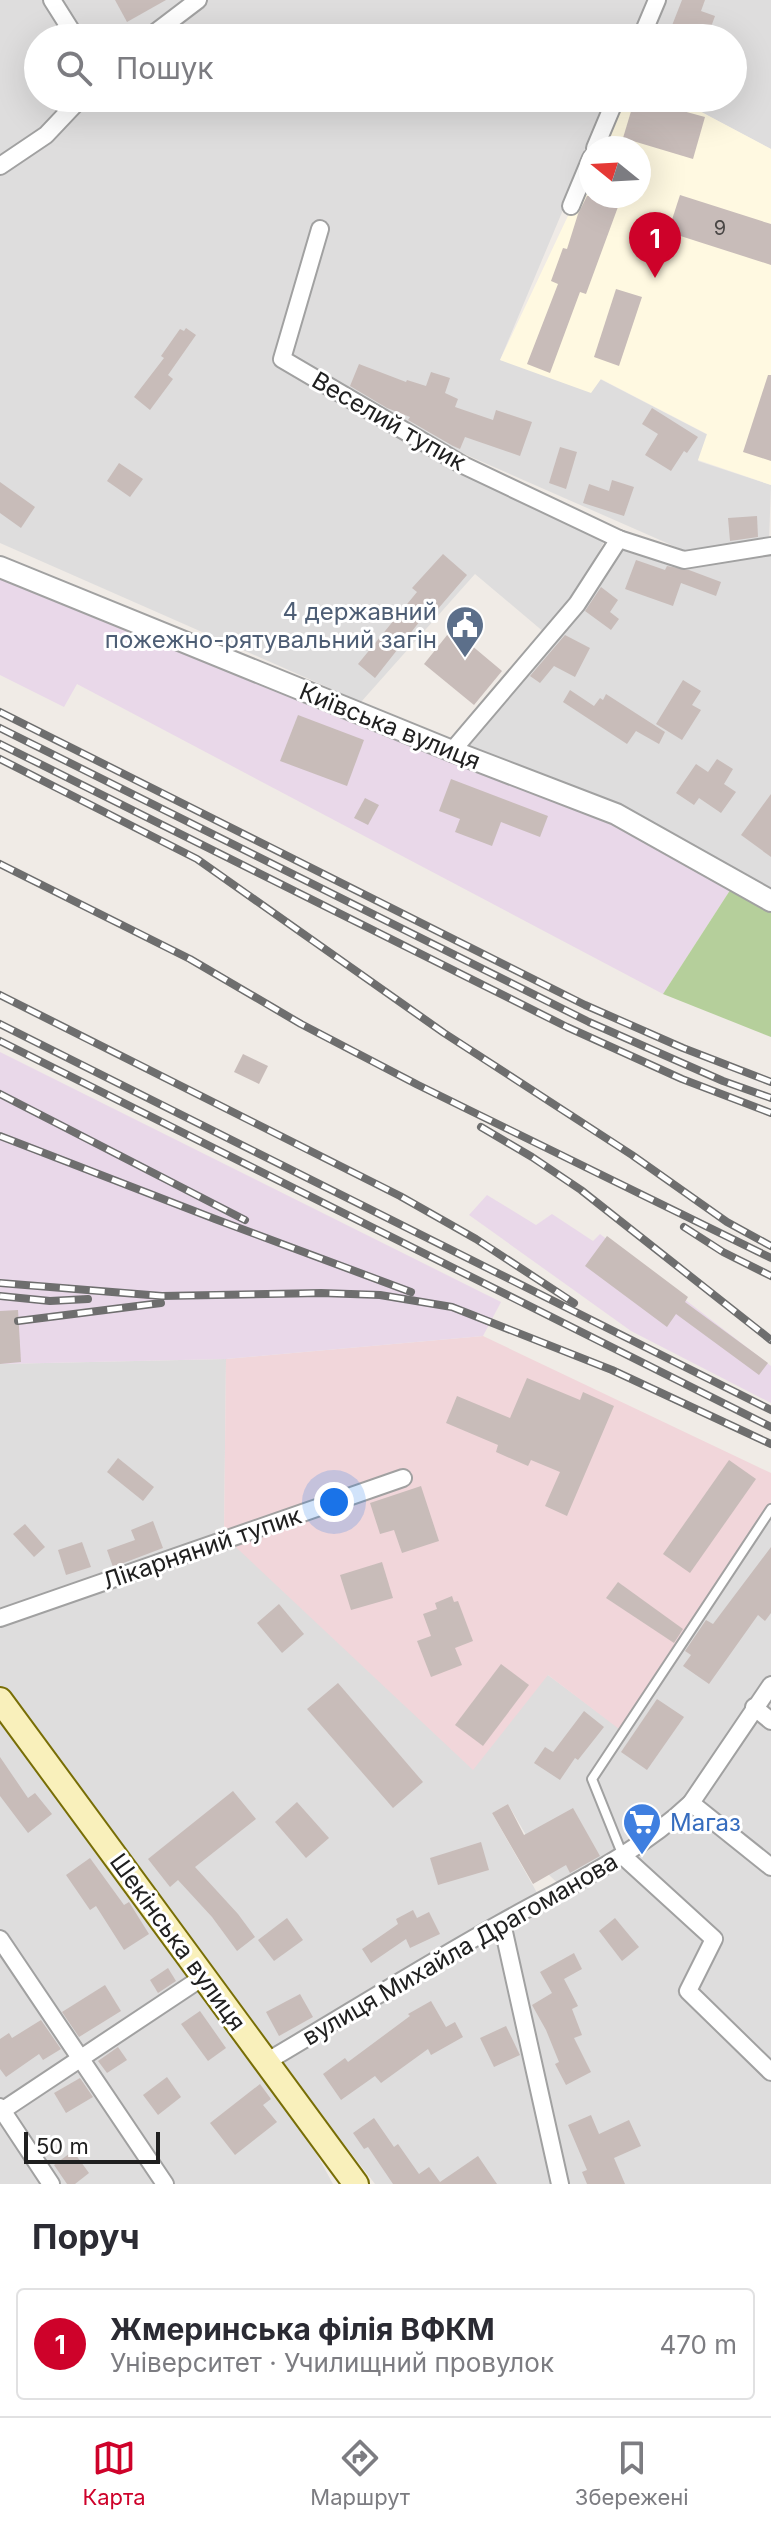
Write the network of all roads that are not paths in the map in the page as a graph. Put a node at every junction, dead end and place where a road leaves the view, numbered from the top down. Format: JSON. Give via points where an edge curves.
{"nodes":[{"id":1,"x":52,"y":0,"type":"edge"},
{"id":2,"x":198,"y":0,"type":"edge"},
{"id":3,"x":657,"y":0,"type":"edge"},
{"id":4,"x":67,"y":24,"type":"edge"},
{"id":5,"x":166,"y":24,"type":"edge"},
{"id":6,"x":647,"y":24,"type":"edge"},
{"id":7,"x":68,"y":112,"type":"edge"},
{"id":8,"x":610,"y":112,"type":"edge"},
{"id":9,"x":600,"y":136,"type":"edge"},
{"id":10,"x":0,"y":166,"type":"edge"},
{"id":11,"x":579,"y":187,"type":"edge"},
{"id":12,"x":571,"y":206,"type":"dead end"},
{"id":13,"x":320,"y":229,"type":"dead end"},
{"id":14,"x":619,"y":539,"type":"junction"},
{"id":15,"x":771,"y":546,"type":"edge"},
{"id":16,"x":0,"y":567,"type":"edge"},
{"id":17,"x":452,"y":751,"type":"junction"},
{"id":18,"x":771,"y":901,"type":"edge"},
{"id":19,"x":403,"y":1478,"type":"dead end"},
{"id":20,"x":771,"y":1509,"type":"edge"},
{"id":21,"x":0,"y":1618,"type":"edge"},
{"id":22,"x":771,"y":1685,"type":"edge"},
{"id":23,"x":0,"y":1700,"type":"edge"},
{"id":24,"x":754,"y":1707,"type":"junction"},
{"id":25,"x":771,"y":1721,"type":"edge"},
{"id":26,"x":691,"y":1803,"type":"junction"},
{"id":27,"x":623,"y":1856,"type":"junction"},
{"id":28,"x":771,"y":1867,"type":"edge"},
{"id":29,"x":502,"y":1923,"type":"junction"},
{"id":30,"x":0,"y":1939,"type":"edge"},
{"id":31,"x":203,"y":1977,"type":"junction"},
{"id":32,"x":81,"y":2059,"type":"junction"},
{"id":33,"x":266,"y":2062,"type":"junction"},
{"id":34,"x":771,"y":2072,"type":"edge"},
{"id":35,"x":1,"y":2110,"type":"edge"},
{"id":36,"x":51,"y":2184,"type":"edge"},
{"id":37,"x":165,"y":2184,"type":"edge"},
{"id":38,"x":356,"y":2184,"type":"edge"},
{"id":39,"x":560,"y":2184,"type":"edge"}],
"edges":[{"from":1,"to":4,"type":"street"},
{"from":2,"to":5,"type":"street"},
{"from":3,"to":6,"type":"street"},
{"from":7,"to":10,"type":"street","via":[[46,135]]},
{"from":8,"to":9,"type":"street"},
{"from":11,"to":12,"type":"street"},
{"from":13,"to":14,"type":"street","name":"Веселий тупик","via":[[282,359],[461,464]]},
{"from":14,"to":15,"type":"street","via":[[684,560]]},
{"from":14,"to":17,"type":"street","via":[[577,604]]},
{"from":16,"to":17,"type":"street","name":"Київська вулиця"},
{"from":17,"to":18,"type":"street","name":"Київська вулиця","via":[[625,818]]},
{"from":19,"to":21,"type":"street","name":"Лікарняний тупик"},
{"from":20,"to":27,"type":"lane","via":[[592,1779]]},
{"from":22,"to":24,"type":"street","name":"вулиця Михайла Драгоманова"},
{"from":23,"to":31,"type":"main road","name":"Шекінська вулиця"},
{"from":24,"to":25,"type":"street"},
{"from":24,"to":26,"type":"street","name":"вулиця Михайла Драгоманова"},
{"from":26,"to":27,"type":"street","name":"вулиця Михайла Драгоманова"},
{"from":26,"to":28,"type":"street"},
{"from":27,"to":29,"type":"street","name":"вулиця Михайла Драгоманова"},
{"from":27,"to":34,"type":"street","via":[[714,1939],[688,1991]]},
{"from":29,"to":33,"type":"street","name":"вулиця Михайла Драгоманова"},
{"from":29,"to":39,"type":"street"},
{"from":30,"to":32,"type":"street"},
{"from":31,"to":32,"type":"street"},
{"from":31,"to":33,"type":"main road","name":"Шекінська вулиця"},
{"from":32,"to":35,"type":"street"},
{"from":32,"to":37,"type":"street"},
{"from":33,"to":38,"type":"main road","name":"Шекінська вулиця"},
{"from":35,"to":36,"type":"street"}]}
